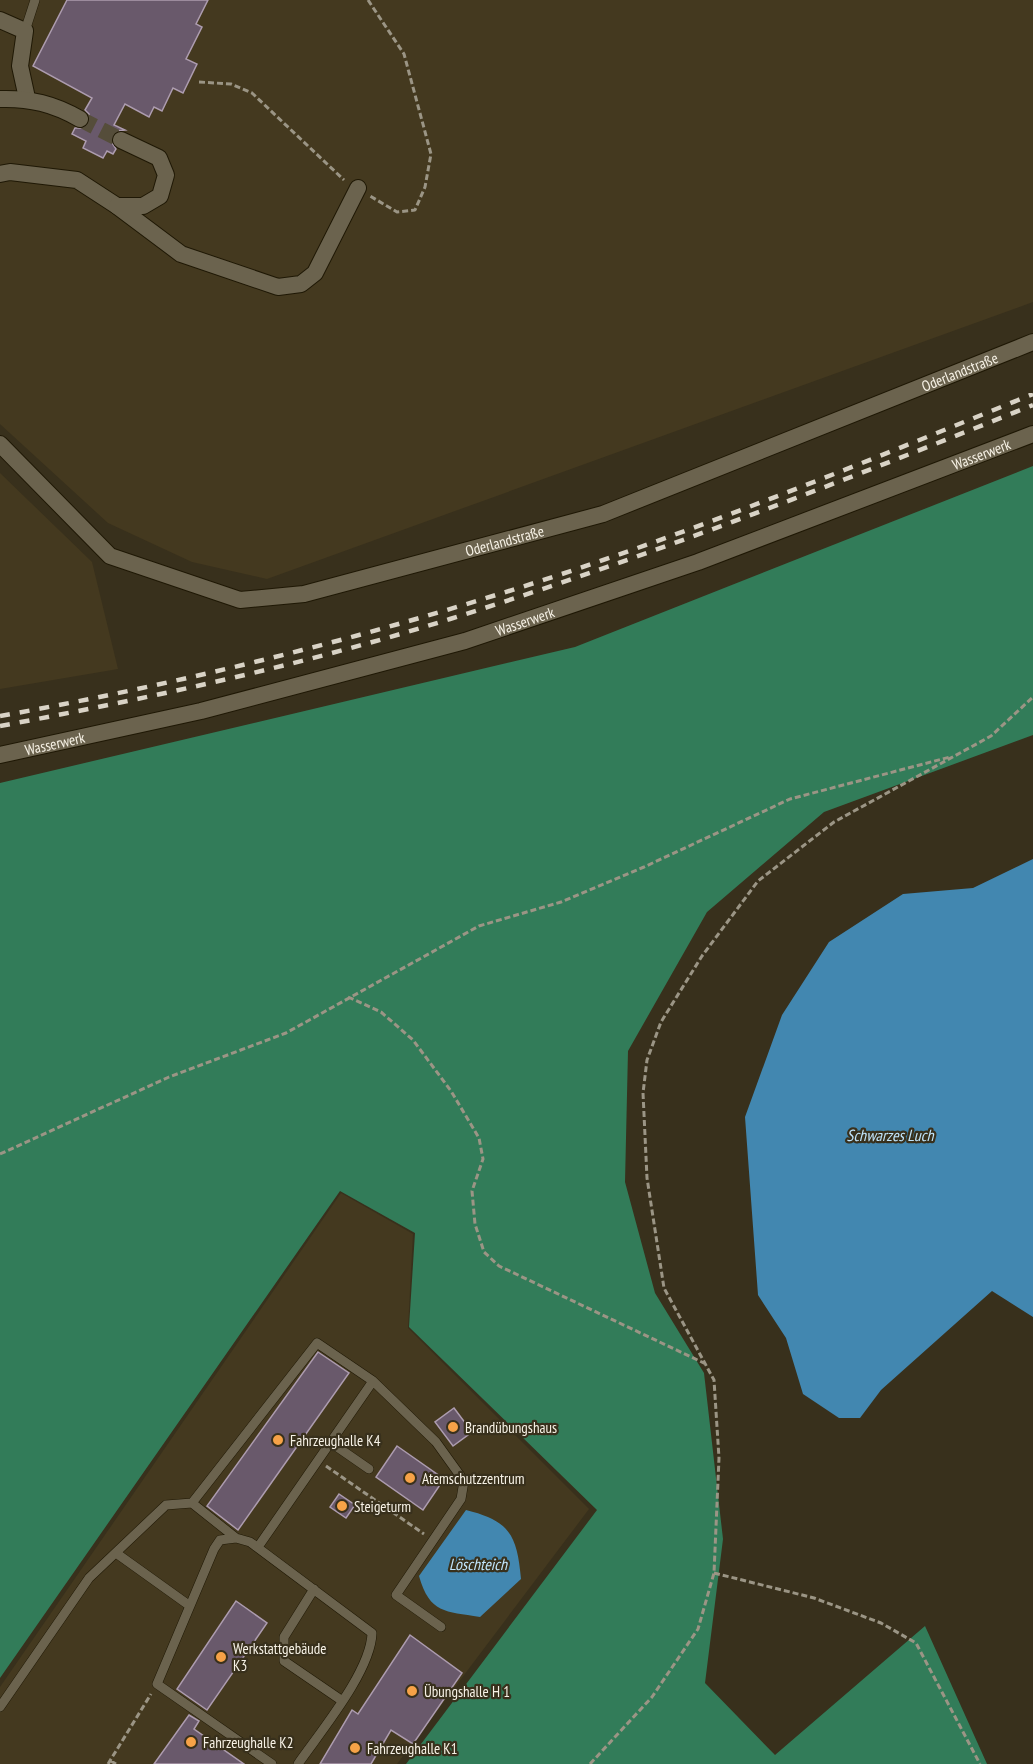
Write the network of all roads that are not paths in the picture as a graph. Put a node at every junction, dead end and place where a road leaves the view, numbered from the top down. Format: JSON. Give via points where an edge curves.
{"nodes":[{"id":1,"x":35,"y":0,"type":"edge"},
{"id":2,"x":0,"y":20,"type":"edge"},
{"id":3,"x":25,"y":31,"type":"junction"},
{"id":4,"x":27,"y":98,"type":"junction"},
{"id":5,"x":0,"y":99,"type":"edge"},
{"id":6,"x":80,"y":119,"type":"tunnel mouth"},
{"id":7,"x":121,"y":140,"type":"tunnel mouth"},
{"id":8,"x":0,"y":174,"type":"edge"},
{"id":9,"x":358,"y":188,"type":"road end"},
{"id":10,"x":117,"y":206,"type":"junction"},
{"id":11,"x":1033,"y":342,"type":"edge"},
{"id":12,"x":1033,"y":434,"type":"edge"},
{"id":13,"x":0,"y":444,"type":"edge"},
{"id":14,"x":0,"y":755,"type":"edge"},
{"id":15,"x":373,"y":1382,"type":"junction"},
{"id":16,"x":330,"y":1442,"type":"junction"},
{"id":17,"x":369,"y":1469,"type":"dead end"},
{"id":18,"x":192,"y":1503,"type":"junction"},
{"id":19,"x":236,"y":1538,"type":"junction"},
{"id":20,"x":258,"y":1547,"type":"junction"},
{"id":21,"x":116,"y":1553,"type":"junction"},
{"id":22,"x":314,"y":1589,"type":"junction"},
{"id":23,"x":190,"y":1606,"type":"junction"},
{"id":24,"x":441,"y":1627,"type":"dead end"},
{"id":25,"x":341,"y":1700,"type":"junction"},
{"id":26,"x":0,"y":1707,"type":"edge"},
{"id":27,"x":272,"y":1764,"type":"edge"},
{"id":28,"x":298,"y":1764,"type":"edge"}],
"edges":[{"from":1,"to":3,"type":"lane"},
{"from":2,"to":3,"type":"street"},
{"from":3,"to":4,"type":"street","via":[[20,66]]},
{"from":4,"to":5,"type":"street"},
{"from":4,"to":6,"type":"street"},
{"from":7,"to":10,"type":"street","via":[[159,158],[166,175],[160,196],[143,206]]},
{"from":8,"to":10,"type":"street","via":[[77,180]]},
{"from":9,"to":10,"type":"street","via":[[315,273],[301,284],[278,287],[181,254]]},
{"from":11,"to":13,"type":"street","name":"Oderlandstraße","via":[[603,514],[304,594],[240,600],[110,556]]},
{"from":12,"to":14,"type":"street","name":"Wasserwerk","via":[[698,562],[465,641],[201,711]]},
{"from":15,"to":16,"type":"lane"},
{"from":15,"to":18,"type":"lane","via":[[317,1343]]},
{"from":15,"to":24,"type":"lane","via":[[436,1442],[464,1481],[461,1499],[396,1594]]},
{"from":16,"to":17,"type":"lane"},
{"from":16,"to":20,"type":"lane"},
{"from":18,"to":19,"type":"lane"},
{"from":18,"to":21,"type":"lane","via":[[166,1505]]},
{"from":19,"to":20,"type":"lane"},
{"from":19,"to":23,"type":"lane","via":[[220,1540]]},
{"from":20,"to":22,"type":"lane"},
{"from":21,"to":23,"type":"lane"},
{"from":21,"to":26,"type":"lane","via":[[89,1578]]},
{"from":22,"to":25,"type":"lane","via":[[372,1633],[372,1648]]},
{"from":22,"to":25,"type":"lane","via":[[284,1637],[284,1661]]},
{"from":23,"to":27,"type":"lane","via":[[157,1684]]},
{"from":25,"to":28,"type":"lane"}]}
